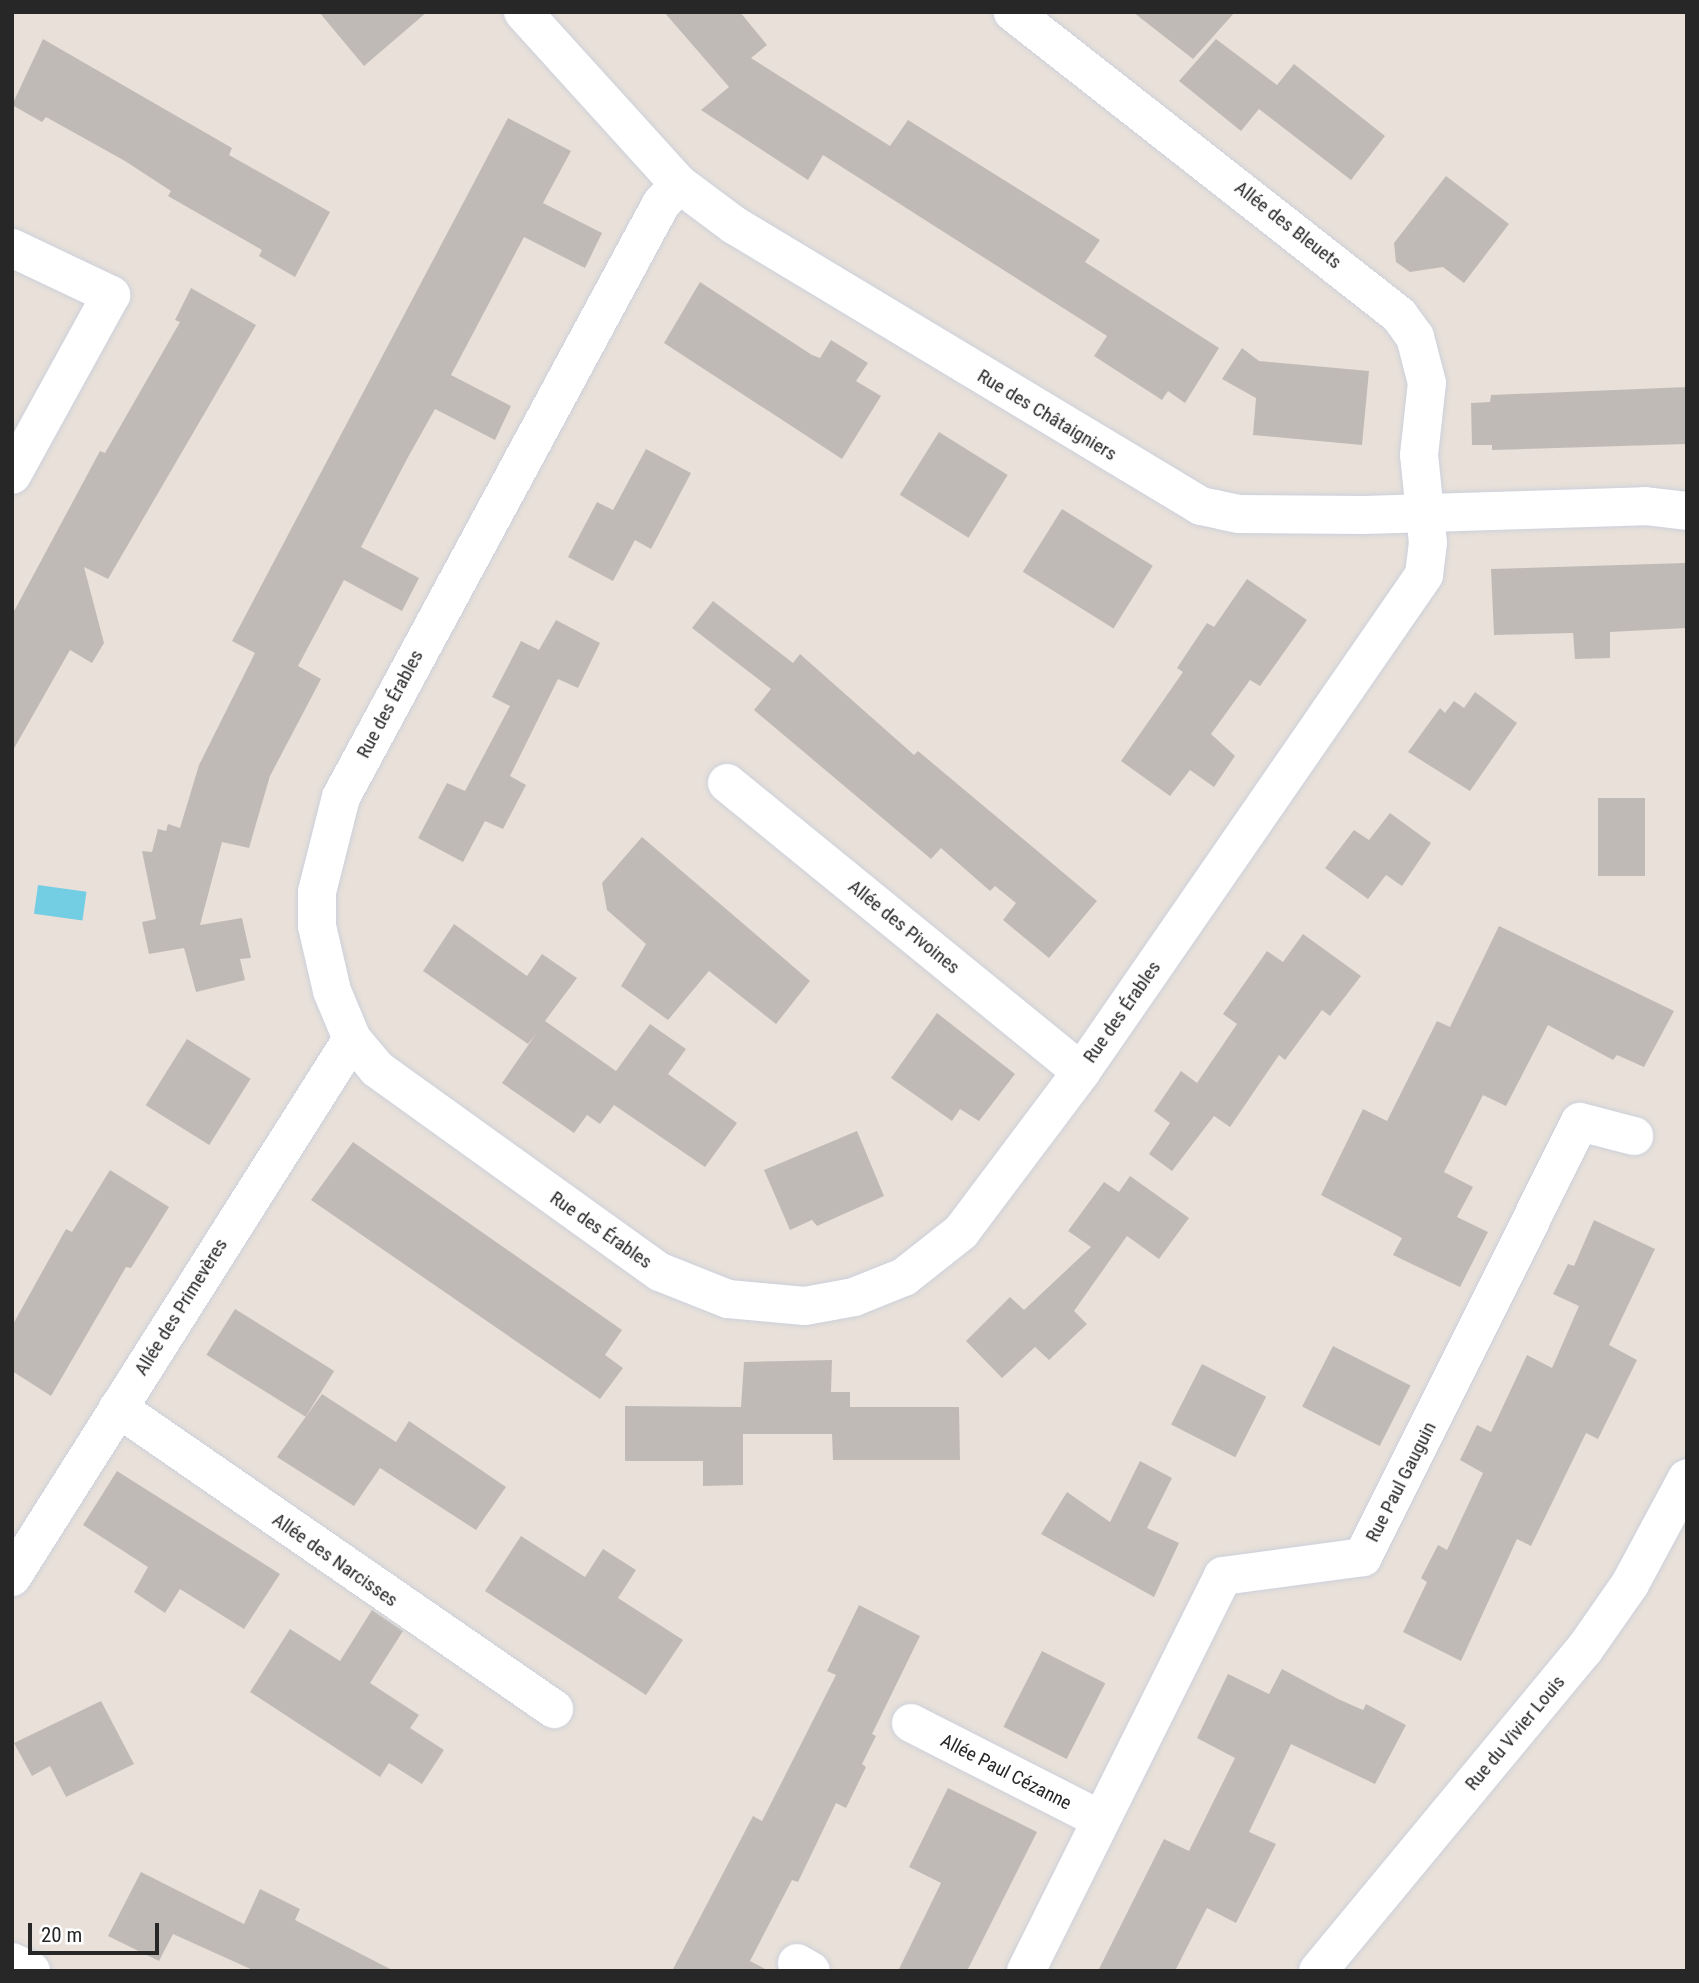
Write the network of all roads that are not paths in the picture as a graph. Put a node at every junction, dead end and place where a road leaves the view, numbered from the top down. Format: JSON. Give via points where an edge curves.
{"nodes":[{"id":1,"x":523,"y":12,"type":"edge"},
{"id":2,"x":1013,"y":12,"type":"edge"},
{"id":3,"x":680,"y":184,"type":"junction"},
{"id":4,"x":12,"y":248,"type":"edge"},
{"id":5,"x":12,"y":475,"type":"edge"},
{"id":6,"x":1687,"y":511,"type":"edge"},
{"id":7,"x":1422,"y":512,"type":"junction"},
{"id":8,"x":727,"y":783,"type":"dead end"},
{"id":9,"x":352,"y":1039,"type":"junction"},
{"id":10,"x":1081,"y":1072,"type":"junction"},
{"id":11,"x":1634,"y":1136,"type":"dead end"},
{"id":12,"x":118,"y":1408,"type":"junction"},
{"id":13,"x":1687,"y":1478,"type":"edge"},
{"id":14,"x":12,"y":1577,"type":"edge"},
{"id":15,"x":554,"y":1709,"type":"dead end"},
{"id":16,"x":911,"y":1723,"type":"dead end"},
{"id":17,"x":1101,"y":1820,"type":"junction"},
{"id":18,"x":12,"y":1962,"type":"edge"},
{"id":19,"x":31,"y":1971,"type":"edge"},
{"id":20,"x":1026,"y":1971,"type":"edge"},
{"id":21,"x":1318,"y":1971,"type":"edge"}],
"edges":[{"from":1,"to":3,"type":"street","name":"Rue des Châtaigniers"},
{"from":2,"to":7,"type":"street","name":"Allée des Bleuets","via":[[1399,315],[1415,337],[1426,372],[1428,402],[1419,455]]},
{"from":3,"to":7,"type":"street","name":"Rue des Châtaigniers","via":[[758,239],[1201,506],[1240,514]]},
{"from":3,"to":9,"type":"street","name":"Rue des Érables","via":[[655,216],[341,797],[319,880],[317,926],[332,991]]},
{"from":4,"to":5,"type":"street","via":[[111,295]]},
{"from":6,"to":7,"type":"street","name":"Rue des Châtaigniers","via":[[1645,506]]},
{"from":7,"to":10,"type":"street","name":"Rue des Érables","via":[[1428,543],[1424,575]]},
{"from":8,"to":10,"type":"street","name":"Allée des Pivoines"},
{"from":9,"to":10,"type":"street","name":"Rue des Érables","via":[[395,1083],[660,1272],[716,1296],[777,1306],[829,1302],[879,1289],[948,1245]]},
{"from":9,"to":12,"type":"street","name":"Allée des Primevères"},
{"from":11,"to":17,"type":"street","name":"Rue Paul Gauguin","via":[[1580,1122],[1363,1557],[1223,1576]]},
{"from":12,"to":14,"type":"street","name":"Allée des Primevères"},
{"from":12,"to":15,"type":"street","name":"Allée des Narcisses"},
{"from":13,"to":21,"type":"street","name":"Rue du Vivier Louis","via":[[1630,1584],[1584,1650]]},
{"from":16,"to":17,"type":"street","name":"Allée Paul Cézanne"},
{"from":17,"to":20,"type":"street","name":"Rue Paul Gauguin"},
{"from":18,"to":19,"type":"street"}]}
